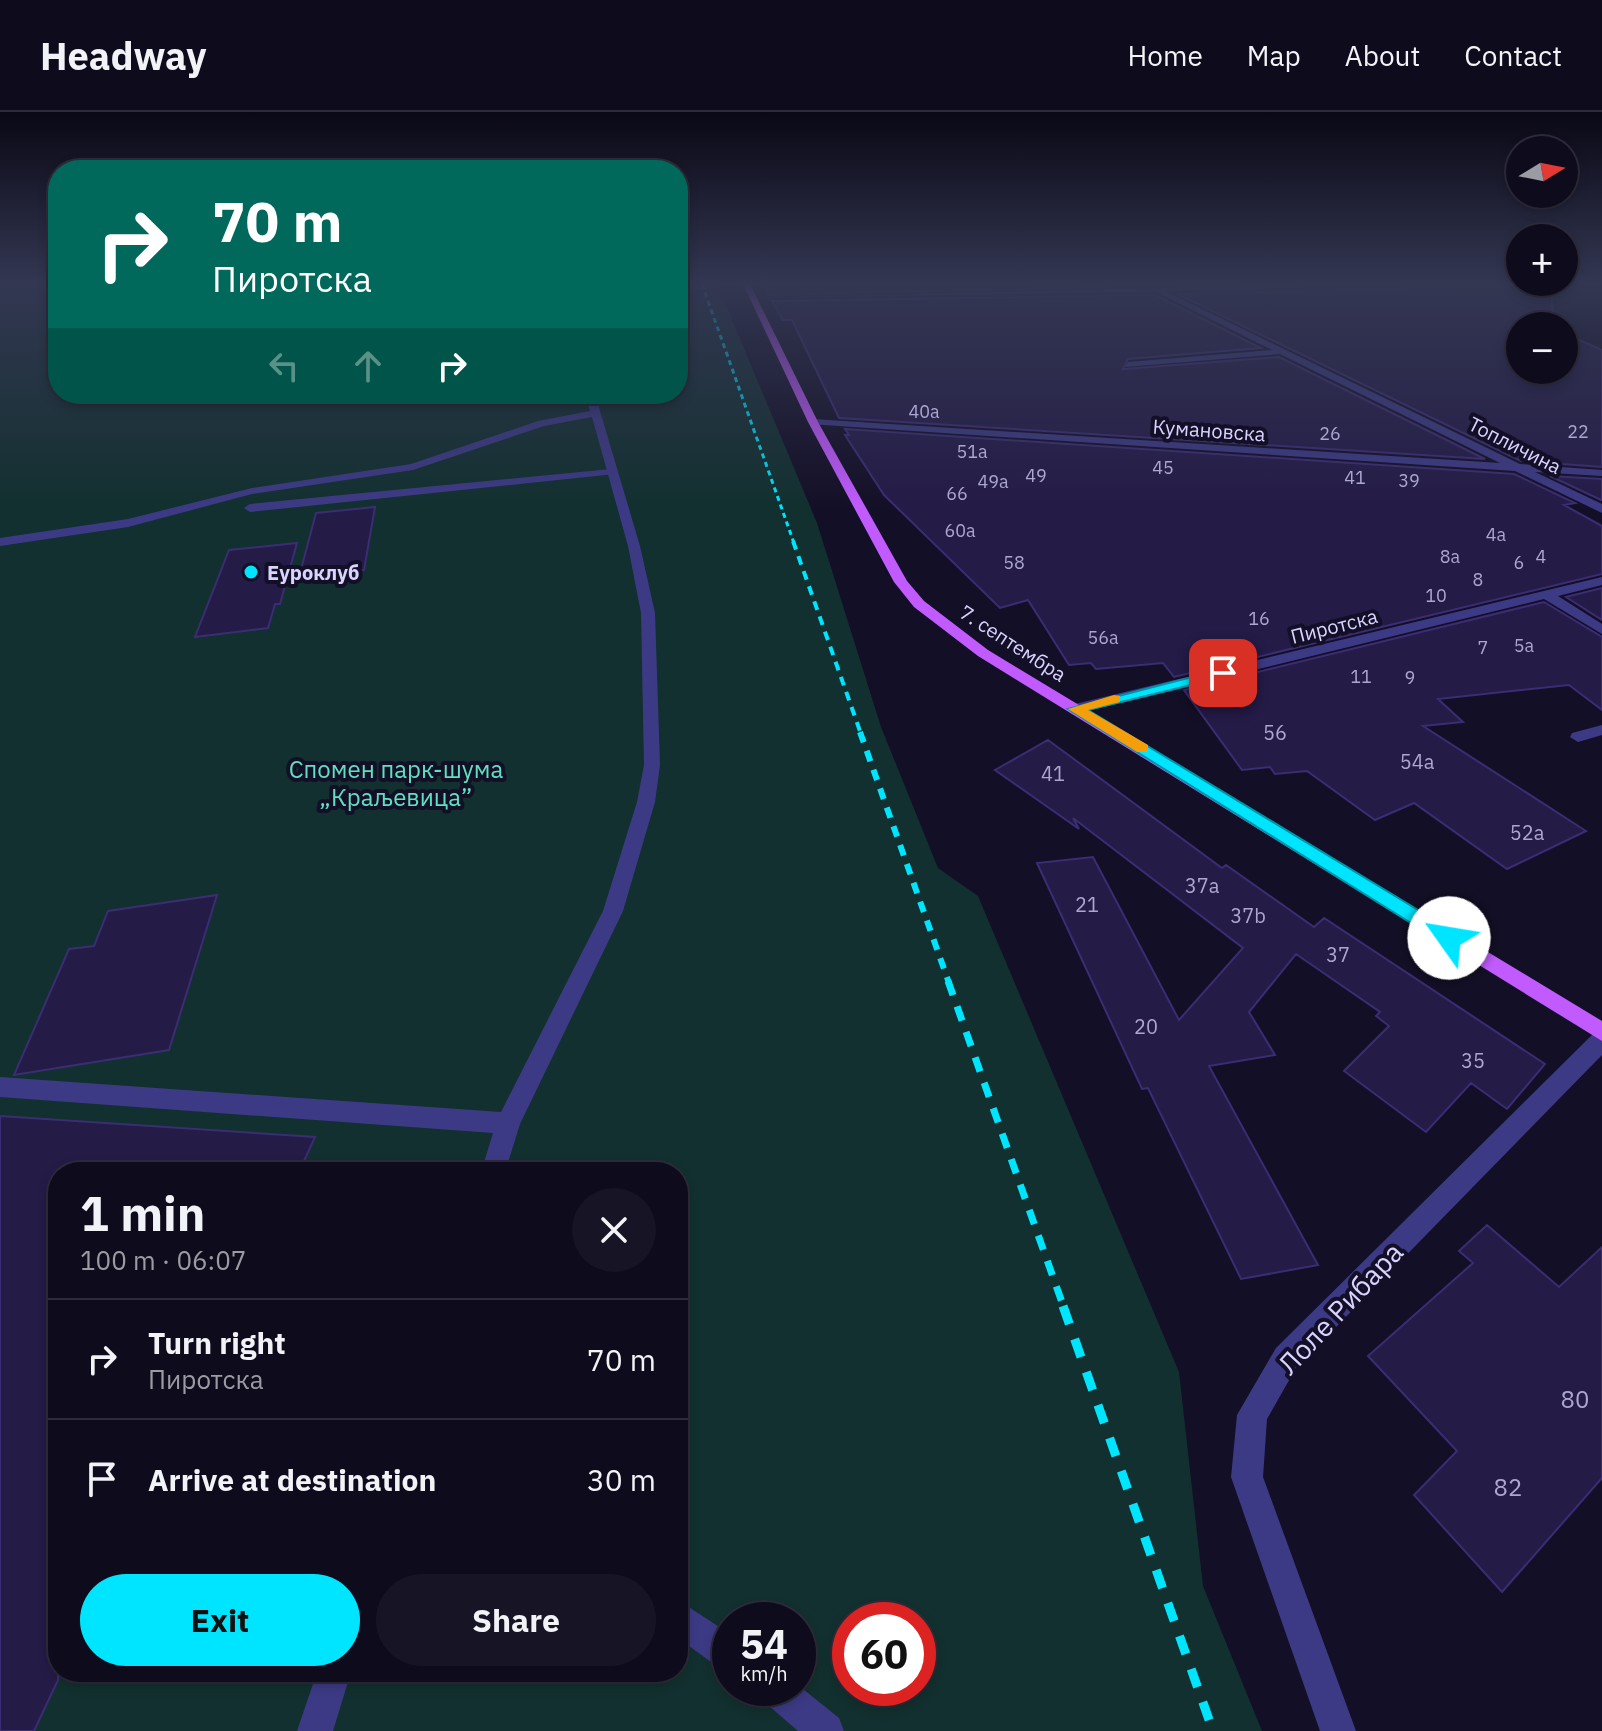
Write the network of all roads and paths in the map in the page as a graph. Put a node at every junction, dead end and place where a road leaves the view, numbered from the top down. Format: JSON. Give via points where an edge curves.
{"nodes":[{"id":1,"x":782,"y":360,"type":"edge"},
{"id":2,"x":1193,"y":360,"type":"edge"},
{"id":3,"x":1297,"y":360,"type":"edge"},
{"id":4,"x":1128,"y":365,"type":"dead end"},
{"id":5,"x":593,"y":404,"type":"edge"},
{"id":6,"x":595,"y":413,"type":"junction"},
{"id":7,"x":813,"y":422,"type":"junction"},
{"id":8,"x":1522,"y":469,"type":"junction"},
{"id":9,"x":611,"y":472,"type":"junction"},
{"id":10,"x":1602,"y":473,"type":"edge"},
{"id":11,"x":250,"y":508,"type":"dead end"},
{"id":12,"x":1602,"y":509,"type":"edge"},
{"id":13,"x":0,"y":542,"type":"edge"},
{"id":14,"x":1602,"y":581,"type":"edge"},
{"id":15,"x":1547,"y":595,"type":"junction"},
{"id":16,"x":1602,"y":630,"type":"edge"},
{"id":17,"x":1075,"y":709,"type":"junction"},
{"id":18,"x":1602,"y":730,"type":"edge"},
{"id":19,"x":1578,"y":737,"type":"dead end"},
{"id":20,"x":1602,"y":1032,"type":"edge"},
{"id":21,"x":1602,"y":1040,"type":"edge"},
{"id":22,"x":0,"y":1087,"type":"edge"},
{"id":23,"x":508,"y":1123,"type":"junction"},
{"id":24,"x":496,"y":1162,"type":"edge"},
{"id":25,"x":688,"y":1624,"type":"edge"},
{"id":26,"x":712,"y":1642,"type":"edge"},
{"id":27,"x":331,"y":1682,"type":"edge"},
{"id":28,"x":796,"y":1706,"type":"edge"},
{"id":29,"x":315,"y":1731,"type":"edge"},
{"id":30,"x":826,"y":1731,"type":"edge"},
{"id":31,"x":1338,"y":1731,"type":"edge"}],
"edges":[{"from":1,"to":7,"type":"main road","name":"7. септембра"},
{"from":2,"to":4,"type":"street"},
{"from":3,"to":8,"type":"street","name":"Топличина"},
{"from":5,"to":6,"type":"street"},
{"from":6,"to":9,"type":"street"},
{"from":6,"to":13,"type":"street","via":[[542,423],[413,467],[252,491],[128,523]]},
{"from":7,"to":8,"type":"street","name":"Кумановска"},
{"from":7,"to":17,"type":"main road","name":"7. септембра","via":[[884,553],[919,604],[983,653]]},
{"from":8,"to":10,"type":"street","name":"Кумановска"},
{"from":8,"to":12,"type":"street","name":"Топличина"},
{"from":9,"to":11,"type":"street"},
{"from":9,"to":23,"type":"street","via":[[648,613],[652,765],[613,911]]},
{"from":14,"to":15,"type":"street","name":"Пиротска"},
{"from":15,"to":16,"type":"street"},
{"from":15,"to":17,"type":"street","name":"Пиротска"},
{"from":17,"to":20,"type":"main road","name":"7. септембра"},
{"from":18,"to":19,"type":"street"},
{"from":21,"to":31,"type":"street","name":"Лоле Рибара","via":[[1286,1358],[1252,1415],[1247,1477]]},
{"from":22,"to":23,"type":"street"},
{"from":23,"to":24,"type":"street"},
{"from":25,"to":26,"type":"street"},
{"from":27,"to":29,"type":"street"},
{"from":28,"to":30,"type":"street"}]}
